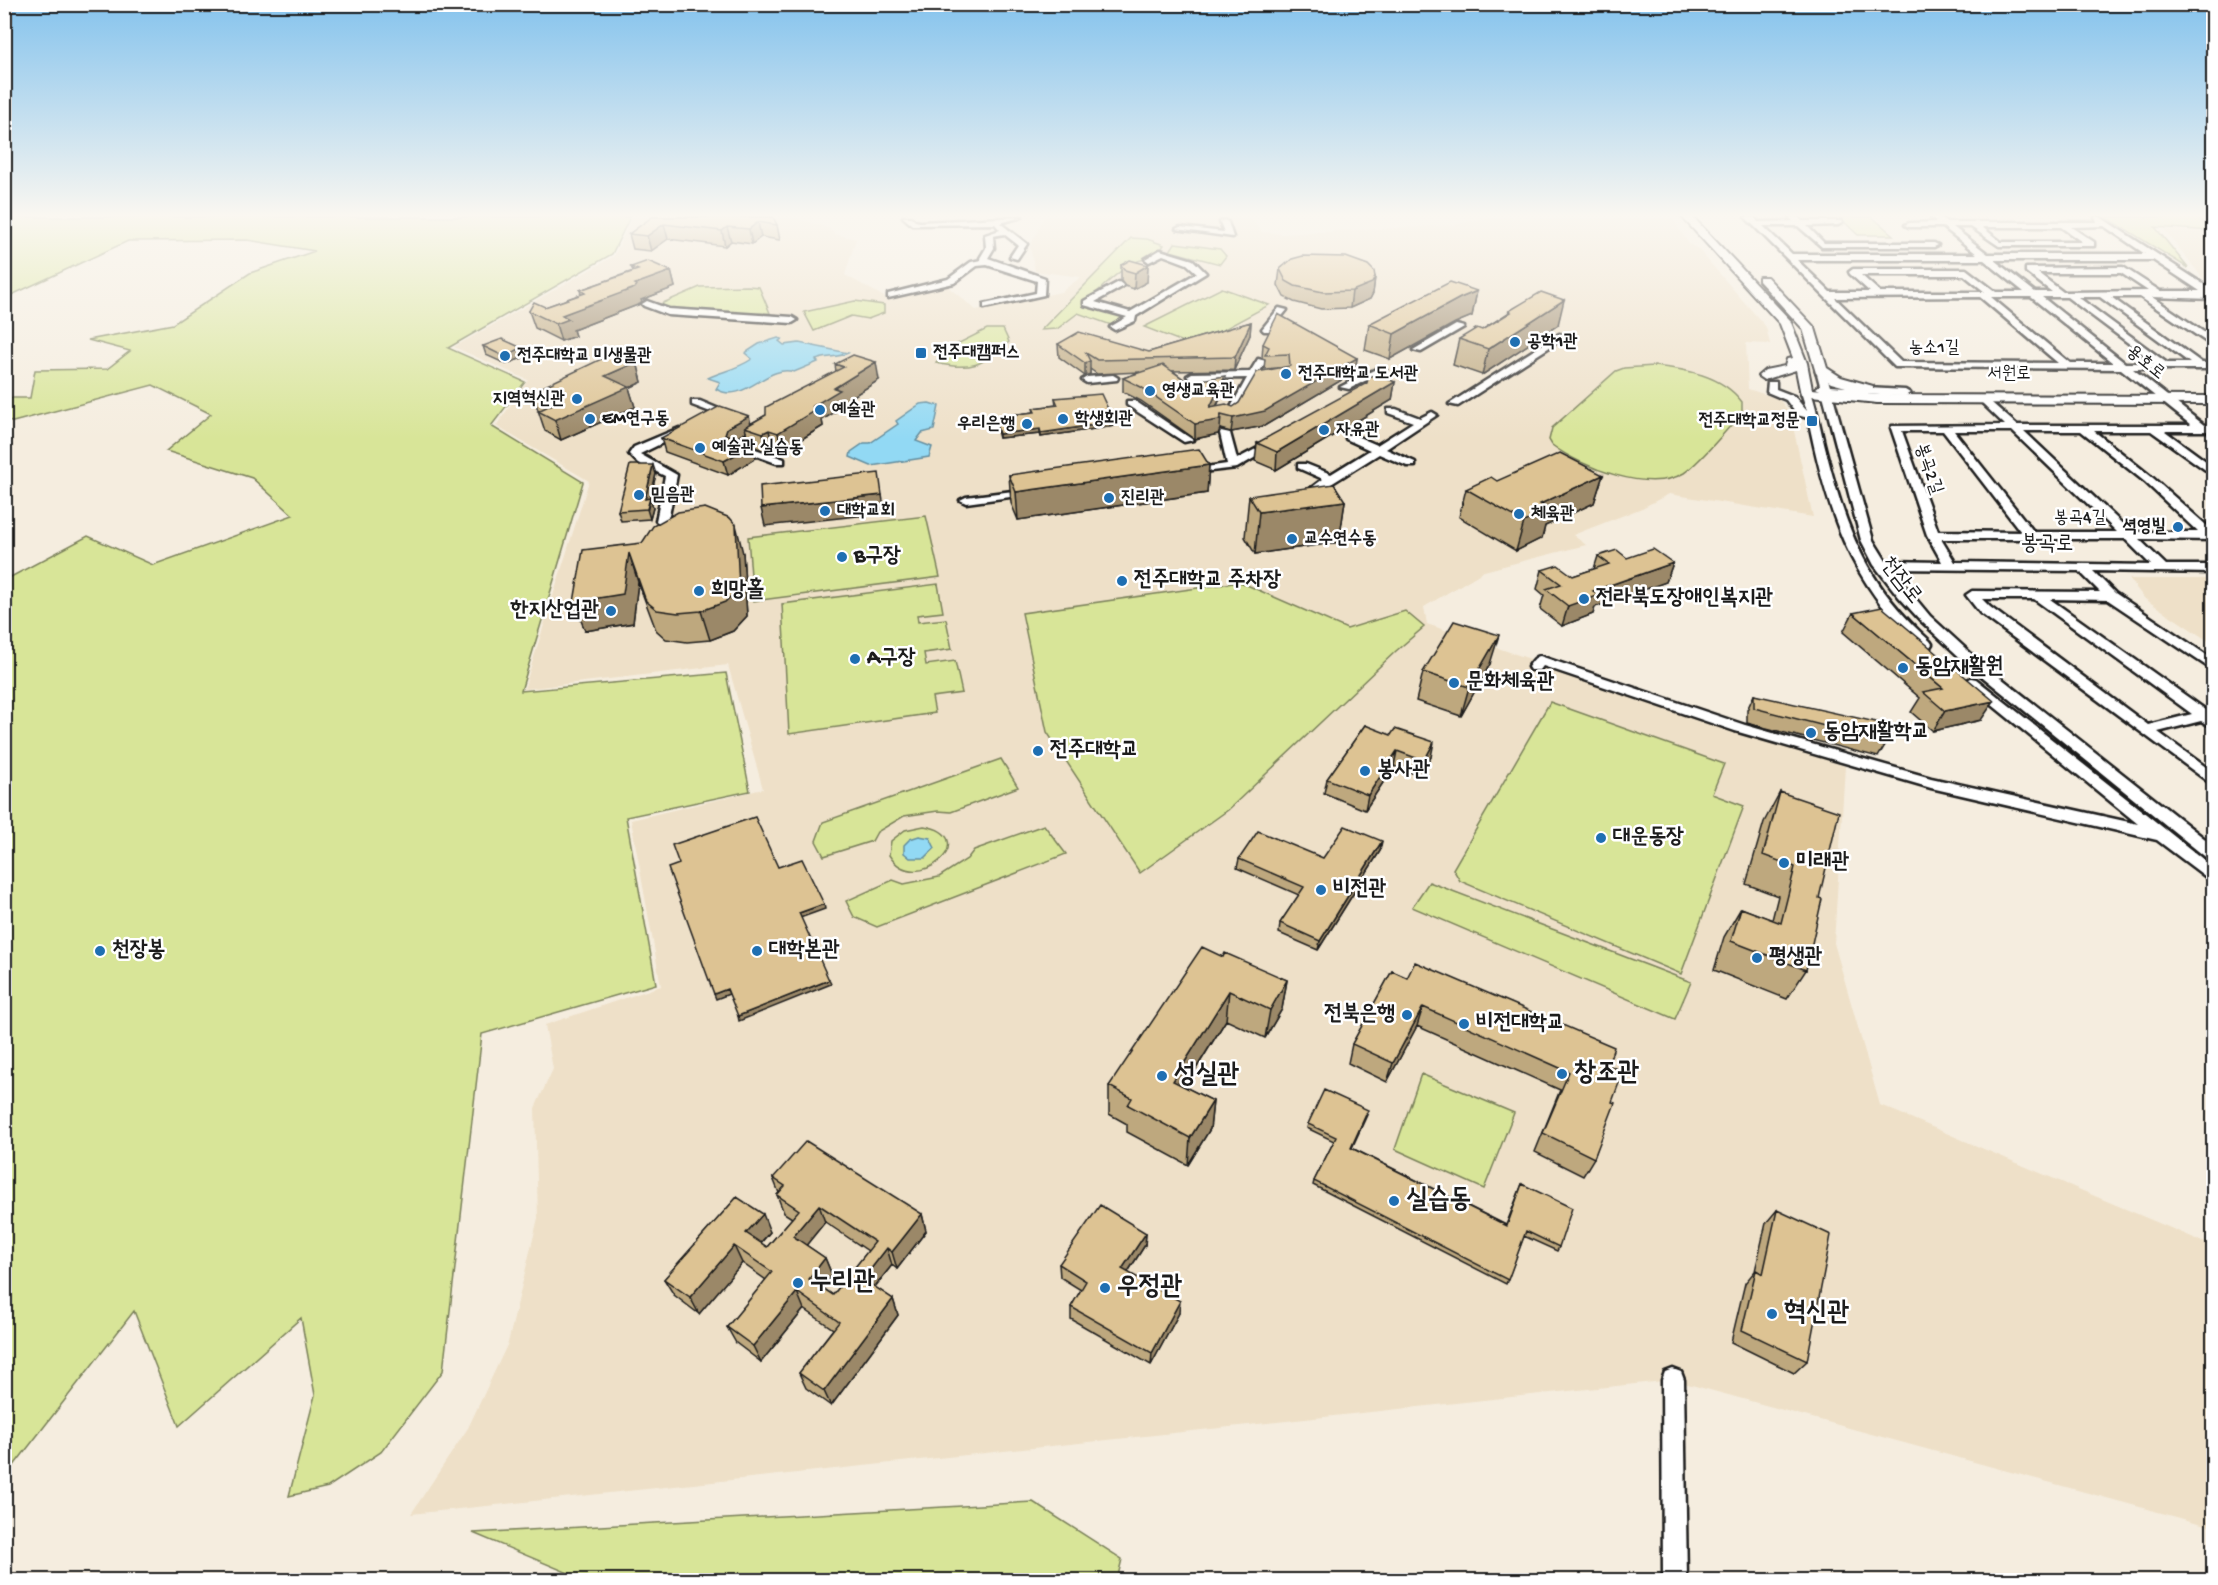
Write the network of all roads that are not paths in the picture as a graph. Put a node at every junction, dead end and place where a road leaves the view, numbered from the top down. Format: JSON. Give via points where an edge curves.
{"nodes":[{"id":1,"x":910,"y":291,"type":"edge"},
{"id":2,"x":1041,"y":291,"type":"edge"},
{"id":3,"x":1108,"y":291,"type":"edge"},
{"id":4,"x":1162,"y":291,"type":"edge"},
{"id":5,"x":1756,"y":291,"type":"edge"},
{"id":6,"x":1775,"y":291,"type":"edge"},
{"id":7,"x":1824,"y":291,"type":"edge"},
{"id":8,"x":1874,"y":291,"type":"edge"},
{"id":9,"x":1989,"y":291,"type":"edge"},
{"id":10,"x":2028,"y":291,"type":"edge"},
{"id":11,"x":2060,"y":291,"type":"edge"},
{"id":12,"x":2154,"y":291,"type":"edge"},
{"id":13,"x":1828,"y":295,"type":"junction"},
{"id":14,"x":1878,"y":295,"type":"junction"},
{"id":15,"x":1983,"y":295,"type":"junction"},
{"id":16,"x":1994,"y":295,"type":"junction"},
{"id":17,"x":2033,"y":295,"type":"junction"},
{"id":18,"x":2066,"y":295,"type":"junction"},
{"id":19,"x":2103,"y":295,"type":"junction"},
{"id":20,"x":2143,"y":295,"type":"junction"},
{"id":21,"x":2160,"y":295,"type":"junction"},
{"id":22,"x":2213,"y":295,"type":"edge"},
{"id":23,"x":891,"y":296,"type":"dead end"},
{"id":24,"x":647,"y":304,"type":"dead end"},
{"id":25,"x":987,"y":306,"type":"dead end"},
{"id":26,"x":1282,"y":310,"type":"dead end"},
{"id":27,"x":1131,"y":315,"type":"junction"},
{"id":28,"x":792,"y":320,"type":"dead end"},
{"id":29,"x":1115,"y":327,"type":"dead end"},
{"id":30,"x":1458,"y":327,"type":"dead end"},
{"id":31,"x":1268,"y":329,"type":"edge"},
{"id":32,"x":1562,"y":336,"type":"dead end"},
{"id":33,"x":2214,"y":344,"type":"edge"},
{"id":34,"x":1418,"y":350,"type":"dead end"},
{"id":35,"x":1261,"y":361,"type":"dead end"},
{"id":36,"x":1801,"y":363,"type":"junction"},
{"id":37,"x":2068,"y":366,"type":"junction"},
{"id":38,"x":2122,"y":366,"type":"junction"},
{"id":39,"x":2165,"y":366,"type":"junction"},
{"id":40,"x":2200,"y":366,"type":"junction"},
{"id":41,"x":2214,"y":366,"type":"edge"},
{"id":42,"x":1381,"y":370,"type":"dead end"},
{"id":43,"x":1821,"y":370,"type":"junction"},
{"id":44,"x":1256,"y":375,"type":"junction"},
{"id":45,"x":1192,"y":376,"type":"dead end"},
{"id":46,"x":1113,"y":378,"type":"dead end"},
{"id":47,"x":1768,"y":380,"type":"joint"},
{"id":48,"x":1106,"y":387,"type":"dead end"},
{"id":49,"x":1345,"y":387,"type":"dead end"},
{"id":50,"x":1806,"y":389,"type":"junction"},
{"id":51,"x":1828,"y":392,"type":"junction"},
{"id":52,"x":2214,"y":392,"type":"edge"},
{"id":53,"x":1905,"y":393,"type":"junction"},
{"id":54,"x":2160,"y":396,"type":"junction"},
{"id":55,"x":1986,"y":400,"type":"junction"},
{"id":56,"x":2214,"y":400,"type":"edge"},
{"id":57,"x":696,"y":403,"type":"dead end"},
{"id":58,"x":1131,"y":403,"type":"dead end"},
{"id":59,"x":1454,"y":404,"type":"dead end"},
{"id":60,"x":715,"y":410,"type":"junction"},
{"id":61,"x":1392,"y":411,"type":"dead end"},
{"id":62,"x":1231,"y":416,"type":"edge"},
{"id":63,"x":1432,"y":416,"type":"dead end"},
{"id":64,"x":1811,"y":416,"type":"junction"},
{"id":65,"x":1422,"y":422,"type":"junction"},
{"id":66,"x":2013,"y":427,"type":"junction"},
{"id":67,"x":1946,"y":428,"type":"junction"},
{"id":68,"x":2201,"y":428,"type":"junction"},
{"id":69,"x":2214,"y":428,"type":"edge"},
{"id":70,"x":2085,"y":429,"type":"junction"},
{"id":71,"x":2155,"y":429,"type":"junction"},
{"id":72,"x":1225,"y":433,"type":"dead end"},
{"id":73,"x":1350,"y":437,"type":"dead end"},
{"id":74,"x":2214,"y":437,"type":"edge"},
{"id":75,"x":1188,"y":440,"type":"dead end"},
{"id":76,"x":1281,"y":440,"type":"edge"},
{"id":77,"x":1379,"y":450,"type":"junction"},
{"id":78,"x":1215,"y":458,"type":"dead end"},
{"id":79,"x":780,"y":462,"type":"dead end"},
{"id":80,"x":1411,"y":464,"type":"dead end"},
{"id":81,"x":1233,"y":466,"type":"junction"},
{"id":82,"x":1302,"y":466,"type":"dead end"},
{"id":83,"x":1178,"y":473,"type":"edge"},
{"id":84,"x":2214,"y":473,"type":"edge"},
{"id":85,"x":1332,"y":479,"type":"junction"},
{"id":86,"x":1985,"y":480,"type":"joint"},
{"id":87,"x":1044,"y":490,"type":"edge"},
{"id":88,"x":1322,"y":498,"type":"edge"},
{"id":89,"x":966,"y":500,"type":"dead end"},
{"id":90,"x":662,"y":521,"type":"edge"},
{"id":91,"x":1933,"y":535,"type":"junction"},
{"id":92,"x":2030,"y":535,"type":"junction"},
{"id":93,"x":2129,"y":536,"type":"junction"},
{"id":94,"x":2211,"y":536,"type":"edge"},
{"id":95,"x":1881,"y":565,"type":"junction"},
{"id":96,"x":1950,"y":565,"type":"junction"},
{"id":97,"x":2082,"y":567,"type":"junction"},
{"id":98,"x":2163,"y":569,"type":"junction"},
{"id":99,"x":2214,"y":569,"type":"edge"},
{"id":100,"x":2036,"y":595,"type":"junction"},
{"id":101,"x":2111,"y":596,"type":"junction"},
{"id":102,"x":1940,"y":656,"type":"edge"},
{"id":103,"x":1538,"y":663,"type":"dead end"},
{"id":104,"x":2214,"y":667,"type":"edge"},
{"id":105,"x":1957,"y":670,"type":"edge"},
{"id":106,"x":2210,"y":717,"type":"edge"},
{"id":107,"x":2146,"y":730,"type":"junction"},
{"id":108,"x":2214,"y":781,"type":"edge"},
{"id":109,"x":2162,"y":835,"type":"junction"},
{"id":110,"x":2214,"y":855,"type":"edge"},
{"id":111,"x":2214,"y":877,"type":"edge"},
{"id":112,"x":1673,"y":1380,"type":"dead end"},
{"id":113,"x":1676,"y":1581,"type":"edge"}],
"edges":[{"from":1,"to":23,"type":"street"},
{"from":2,"to":25,"type":"street","via":[[1040,295]]},
{"from":3,"to":27,"type":"street","via":[[1087,303]]},
{"from":4,"to":27,"type":"street"},
{"from":5,"to":36,"type":"main road","name":"천잠로","via":[[1786,323]]},
{"from":6,"to":43,"type":"main road","name":"천잠로","via":[[1804,321]]},
{"from":7,"to":13,"type":"street","name":"농소1길"},
{"from":8,"to":14,"type":"street"},
{"from":9,"to":16,"type":"street"},
{"from":10,"to":17,"type":"street","name":"용호로"},
{"from":11,"to":18,"type":"street"},
{"from":12,"to":21,"type":"street"},
{"from":13,"to":14,"type":"street"},
{"from":13,"to":37,"type":"street","name":"농소1길","via":[[1898,365]]},
{"from":14,"to":15,"type":"street"},
{"from":15,"to":16,"type":"street"},
{"from":15,"to":37,"type":"street"},
{"from":16,"to":17,"type":"street"},
{"from":17,"to":18,"type":"street"},
{"from":17,"to":38,"type":"street","name":"용호로"},
{"from":18,"to":19,"type":"street"},
{"from":18,"to":39,"type":"street"},
{"from":19,"to":20,"type":"street"},
{"from":19,"to":40,"type":"street"},
{"from":20,"to":21,"type":"street"},
{"from":20,"to":33,"type":"street"},
{"from":21,"to":22,"type":"street"},
{"from":24,"to":28,"type":"street","via":[[668,312]]},
{"from":26,"to":31,"type":"street"},
{"from":27,"to":29,"type":"street","via":[[1132,319]]},
{"from":30,"to":34,"type":"street"},
{"from":32,"to":59,"type":"street"},
{"from":35,"to":44,"type":"street"},
{"from":36,"to":47,"type":"main road","via":[[1791,362],[1791,368],[1783,372],[1768,373]]},
{"from":36,"to":50,"type":"main road","name":"천잠로"},
{"from":37,"to":38,"type":"street","name":"농소1길"},
{"from":38,"to":39,"type":"street","name":"농소1길"},
{"from":38,"to":54,"type":"street","name":"용호로"},
{"from":39,"to":40,"type":"street","name":"농소1길"},
{"from":40,"to":41,"type":"street","name":"농소1길"},
{"from":42,"to":49,"type":"street"},
{"from":43,"to":51,"type":"street","name":"천잠로"},
{"from":43,"to":53,"type":"main road","via":[[1855,387]]},
{"from":44,"to":45,"type":"street"},
{"from":44,"to":62,"type":"street"},
{"from":46,"to":48,"type":"street","via":[[1092,380]]},
{"from":47,"to":64,"type":"street","via":[[1771,390],[1790,398],[1801,413]]},
{"from":50,"to":51,"type":"main road","name":"서원로"},
{"from":50,"to":64,"type":"street","name":"천잠로"},
{"from":51,"to":53,"type":"street","name":"서원로"},
{"from":51,"to":55,"type":"main road","name":"서원로","via":[[1877,399]]},
{"from":51,"to":95,"type":"street","name":"천잠로","via":[[1867,540]]},
{"from":52,"to":54,"type":"main road","name":"서원로"},
{"from":53,"to":54,"type":"main road","name":"서원로"},
{"from":54,"to":55,"type":"main road","name":"서원로"},
{"from":54,"to":56,"type":"main road","name":"서원로"},
{"from":54,"to":68,"type":"street","name":"용호로"},
{"from":55,"to":66,"type":"street"},
{"from":57,"to":60,"type":"street"},
{"from":58,"to":75,"type":"street"},
{"from":60,"to":79,"type":"street","via":[[765,429],[735,446]]},
{"from":60,"to":90,"type":"street","via":[[634,454],[671,475]]},
{"from":61,"to":65,"type":"street"},
{"from":63,"to":65,"type":"street"},
{"from":64,"to":102,"type":"street","name":"천잠로","via":[[1837,516],[1857,562],[1914,635]]},
{"from":65,"to":77,"type":"street"},
{"from":66,"to":67,"type":"street","name":"봉곡2길"},
{"from":66,"to":70,"type":"street","name":"봉곡2길"},
{"from":66,"to":93,"type":"street","name":"봉곡4길"},
{"from":67,"to":86,"type":"street","name":"봉곡2길"},
{"from":67,"to":91,"type":"street","name":"봉곡2길","via":[[1896,428]]},
{"from":68,"to":69,"type":"street","name":"봉곡2길"},
{"from":68,"to":71,"type":"street","name":"봉곡2길"},
{"from":68,"to":74,"type":"street","name":"용호로"},
{"from":70,"to":71,"type":"street","name":"봉곡2길"},
{"from":70,"to":94,"type":"street","name":"봉곡4길"},
{"from":71,"to":84,"type":"street"},
{"from":72,"to":81,"type":"street"},
{"from":73,"to":77,"type":"street"},
{"from":76,"to":81,"type":"street"},
{"from":77,"to":80,"type":"street"},
{"from":77,"to":85,"type":"street"},
{"from":78,"to":81,"type":"street"},
{"from":81,"to":83,"type":"street"},
{"from":82,"to":85,"type":"street"},
{"from":85,"to":88,"type":"street","via":[[1317,488]]},
{"from":86,"to":92,"type":"street","name":"봉곡4길"},
{"from":87,"to":89,"type":"street"},
{"from":91,"to":92,"type":"street","name":"봉곡4길"},
{"from":91,"to":96,"type":"street","name":"봉곡2길"},
{"from":92,"to":93,"type":"street","name":"봉곡4길"},
{"from":93,"to":94,"type":"street","name":"봉곡4길"},
{"from":93,"to":98,"type":"street"},
{"from":95,"to":96,"type":"street","name":"봉곡로"},
{"from":95,"to":110,"type":"street","name":"천잠로","via":[[1905,598],[1954,647]]},
{"from":96,"to":97,"type":"street","name":"봉곡로"},
{"from":97,"to":98,"type":"street","name":"봉곡로"},
{"from":97,"to":101,"type":"street"},
{"from":98,"to":99,"type":"street","name":"봉곡로"},
{"from":100,"to":101,"type":"street"},
{"from":100,"to":106,"type":"street"},
{"from":100,"to":107,"type":"street","via":[[1972,595],[1985,610]]},
{"from":101,"to":104,"type":"street"},
{"from":103,"to":109,"type":"street","via":[[1919,780]]},
{"from":105,"to":109,"type":"street"},
{"from":106,"to":107,"type":"street"},
{"from":107,"to":108,"type":"street"},
{"from":109,"to":111,"type":"street"},
{"from":112,"to":113,"type":"street"}]}
